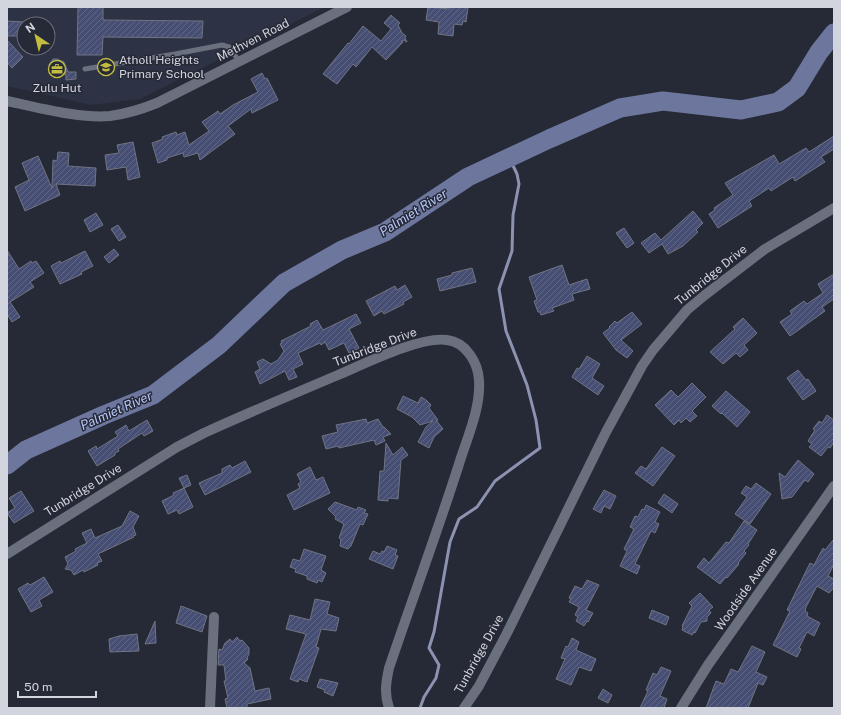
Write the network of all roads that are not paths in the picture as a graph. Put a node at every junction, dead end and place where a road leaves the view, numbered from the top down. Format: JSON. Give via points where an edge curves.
{"nodes":[{"id":1,"x":347,"y":7,"type":"edge"},
{"id":2,"x":239,"y":61,"type":"junction"},
{"id":3,"x":86,"y":69,"type":"dead end"},
{"id":4,"x":8,"y":103,"type":"edge"},
{"id":5,"x":834,"y":208,"type":"edge"},
{"id":6,"x":834,"y":486,"type":"edge"},
{"id":7,"x":7,"y":554,"type":"edge"},
{"id":8,"x":214,"y":617,"type":"dead end"},
{"id":9,"x":210,"y":708,"type":"edge"},
{"id":10,"x":389,"y":708,"type":"edge"},
{"id":11,"x":464,"y":708,"type":"edge"},
{"id":12,"x":681,"y":708,"type":"edge"}],
"edges":[{"from":1,"to":2,"type":"street","name":"Methven Road"},
{"from":2,"to":3,"type":"lane","via":[[229,48],[222,45]]},
{"from":2,"to":4,"type":"street","name":"Methven Road","via":[[157,103],[140,110],[110,116],[82,115]]},
{"from":5,"to":11,"type":"street","name":"Tunbridge Drive","via":[[765,249],[705,295],[687,310],[653,350],[606,432],[507,633],[479,686]]},
{"from":6,"to":12,"type":"street","name":"Woodside Avenue","via":[[708,665]]},
{"from":7,"to":10,"type":"street","name":"Tunbridge Drive","via":[[177,447],[204,433],[378,358],[424,341],[447,340],[460,344],[474,361],[478,372],[479,396],[452,486],[389,668],[386,701]]},
{"from":8,"to":9,"type":"street"}]}
